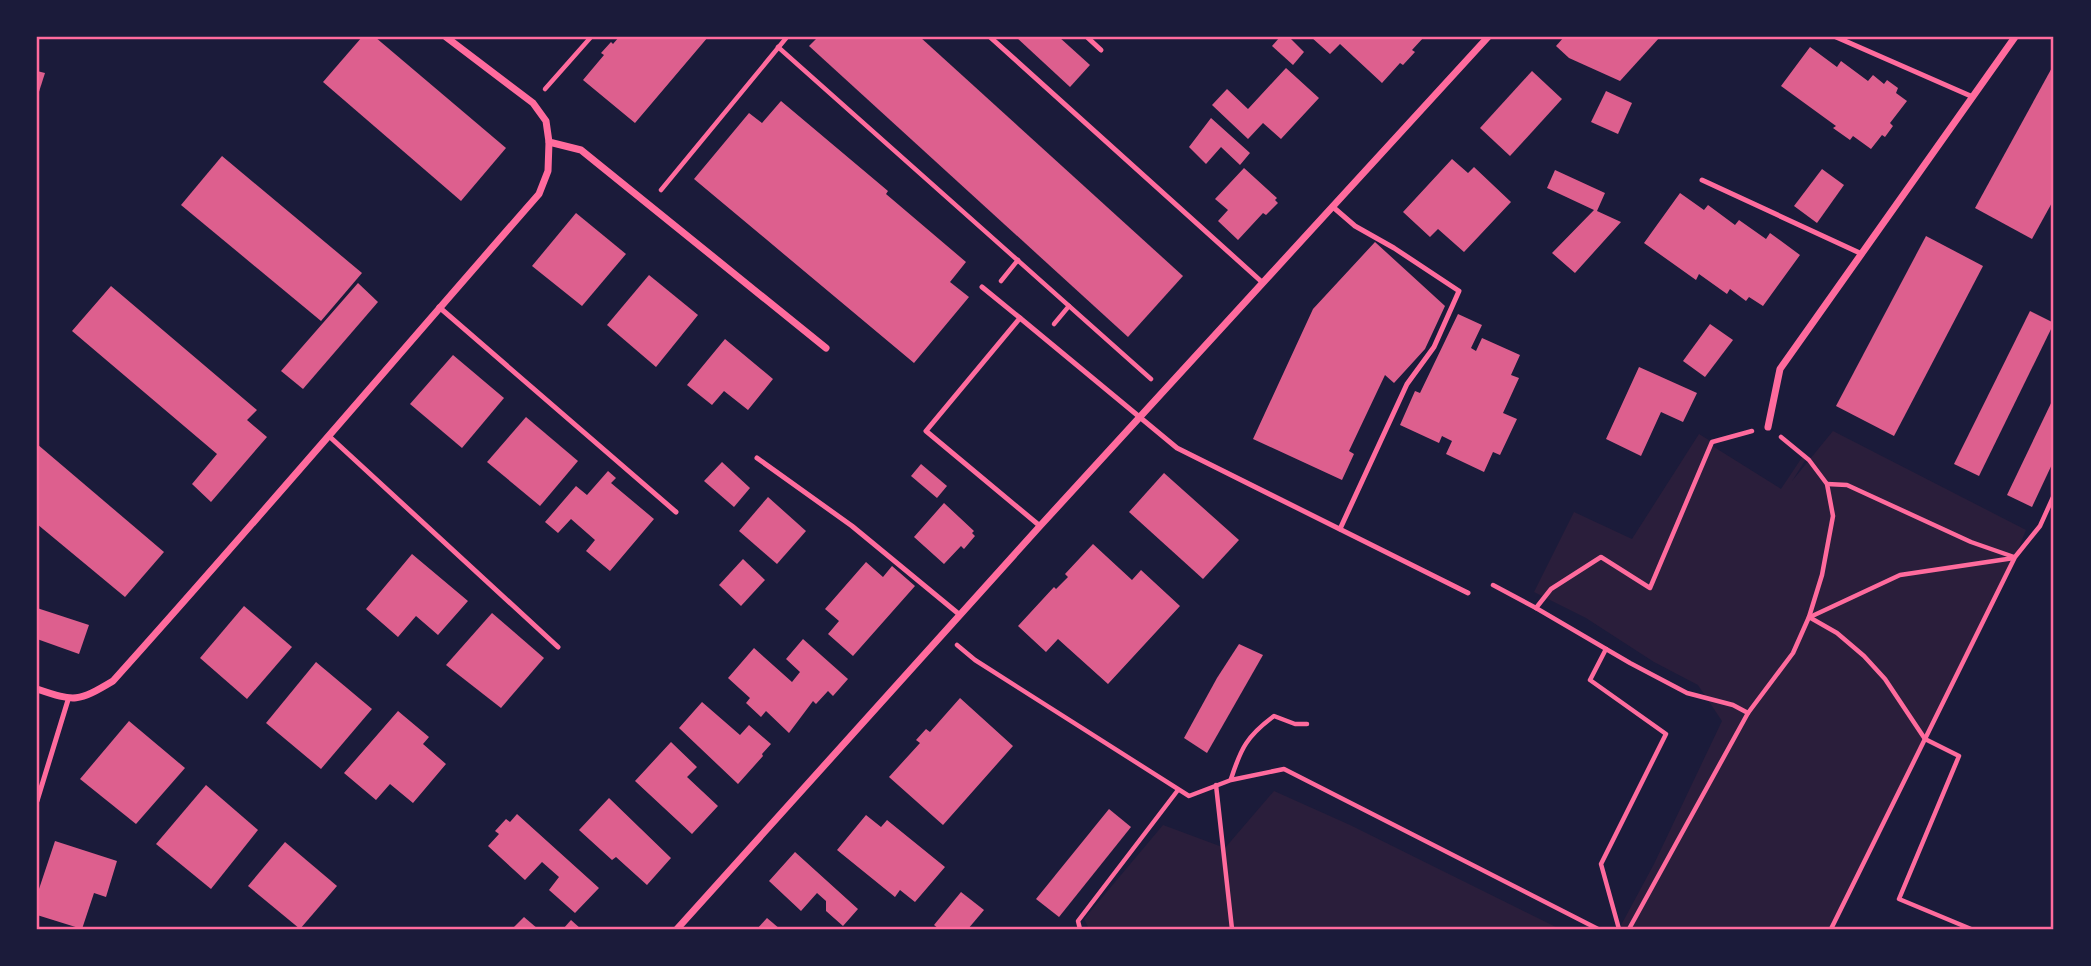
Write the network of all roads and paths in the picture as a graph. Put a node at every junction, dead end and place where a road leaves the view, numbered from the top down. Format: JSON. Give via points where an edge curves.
{"nodes":[{"id":1,"x":446,"y":37,"type":"edge"},
{"id":2,"x":592,"y":37,"type":"edge"},
{"id":3,"x":787,"y":37,"type":"edge"},
{"id":4,"x":990,"y":37,"type":"edge"},
{"id":5,"x":1087,"y":37,"type":"edge"},
{"id":6,"x":1488,"y":37,"type":"edge"},
{"id":7,"x":1836,"y":37,"type":"edge"},
{"id":8,"x":2015,"y":37,"type":"edge"},
{"id":9,"x":778,"y":47,"type":"junction"},
{"id":10,"x":1101,"y":50,"type":"dead end"},
{"id":11,"x":1973,"y":97,"type":"junction"},
{"id":12,"x":533,"y":103,"type":"junction"},
{"id":13,"x":549,"y":142,"type":"junction"},
{"id":14,"x":1702,"y":180,"type":"dead end"},
{"id":15,"x":649,"y":204,"type":"junction"},
{"id":16,"x":1333,"y":206,"type":"junction"},
{"id":17,"x":1862,"y":254,"type":"junction"},
{"id":18,"x":1018,"y":260,"type":"junction"},
{"id":19,"x":1263,"y":283,"type":"junction"},
{"id":20,"x":982,"y":287,"type":"dead end"},
{"id":21,"x":990,"y":293,"type":"junction"},
{"id":22,"x":439,"y":306,"type":"junction"},
{"id":23,"x":1020,"y":318,"type":"junction"},
{"id":24,"x":826,"y":348,"type":"dead end"},
{"id":25,"x":1164,"y":391,"type":"junction"},
{"id":26,"x":1140,"y":418,"type":"junction"},
{"id":27,"x":1768,"y":427,"type":"junction"},
{"id":28,"x":330,"y":437,"type":"junction"},
{"id":29,"x":757,"y":458,"type":"dead end"},
{"id":30,"x":1827,"y":484,"type":"junction"},
{"id":31,"x":2054,"y":495,"type":"edge"},
{"id":32,"x":676,"y":512,"type":"dead end"},
{"id":33,"x":1040,"y":526,"type":"junction"},
{"id":34,"x":1340,"y":529,"type":"junction"},
{"id":35,"x":2015,"y":557,"type":"junction"},
{"id":36,"x":1493,"y":585,"type":"dead end"},
{"id":37,"x":1468,"y":593,"type":"dead end"},
{"id":38,"x":1536,"y":608,"type":"junction"},
{"id":39,"x":960,"y":615,"type":"junction"},
{"id":40,"x":1809,"y":617,"type":"junction"},
{"id":41,"x":558,"y":648,"type":"dead end"},
{"id":42,"x":1606,"y":649,"type":"junction"},
{"id":43,"x":975,"y":660,"type":"dead end"},
{"id":44,"x":37,"y":689,"type":"edge"},
{"id":45,"x":68,"y":700,"type":"junction"},
{"id":46,"x":1748,"y":713,"type":"junction"},
{"id":47,"x":1307,"y":724,"type":"dead end"},
{"id":48,"x":1925,"y":739,"type":"junction"},
{"id":49,"x":1231,"y":779,"type":"junction"},
{"id":50,"x":1216,"y":785,"type":"junction"},
{"id":51,"x":1178,"y":790,"type":"junction"},
{"id":52,"x":37,"y":802,"type":"edge"},
{"id":53,"x":677,"y":929,"type":"edge"},
{"id":54,"x":1080,"y":929,"type":"edge"},
{"id":55,"x":1232,"y":929,"type":"edge"},
{"id":56,"x":1598,"y":929,"type":"edge"},
{"id":57,"x":1619,"y":929,"type":"edge"},
{"id":58,"x":1629,"y":929,"type":"edge"},
{"id":59,"x":1831,"y":929,"type":"edge"},
{"id":60,"x":1971,"y":929,"type":"edge"}],
"edges":[{"from":1,"to":12,"type":"street"},
{"from":2,"to":12,"type":"path"},
{"from":3,"to":9,"type":"path"},
{"from":4,"to":19,"type":"lane"},
{"from":5,"to":10,"type":"lane"},
{"from":6,"to":16,"type":"street"},
{"from":7,"to":11,"type":"lane"},
{"from":8,"to":11,"type":"street"},
{"from":9,"to":15,"type":"path"},
{"from":9,"to":18,"type":"path"},
{"from":11,"to":17,"type":"street"},
{"from":12,"to":13,"type":"street","via":[[546,121]]},
{"from":13,"to":15,"type":"street","via":[[581,150]]},
{"from":13,"to":22,"type":"street","via":[[548,171],[539,194]]},
{"from":14,"to":17,"type":"lane"},
{"from":15,"to":24,"type":"street"},
{"from":16,"to":19,"type":"street"},
{"from":16,"to":34,"type":"lane","via":[[1355,226],[1459,291],[1434,347],[1407,384]]},
{"from":17,"to":27,"type":"street","via":[[1780,369]]},
{"from":18,"to":21,"type":"path"},
{"from":18,"to":25,"type":"path"},
{"from":19,"to":25,"type":"street"},
{"from":20,"to":21,"type":"lane"},
{"from":21,"to":23,"type":"lane"},
{"from":22,"to":28,"type":"street"},
{"from":22,"to":32,"type":"lane"},
{"from":23,"to":26,"type":"lane"},
{"from":23,"to":33,"type":"lane","via":[[926,431]]},
{"from":25,"to":26,"type":"street"},
{"from":26,"to":33,"type":"street"},
{"from":26,"to":34,"type":"lane","via":[[1177,448]]},
{"from":27,"to":30,"type":"path","via":[[1809,460]]},
{"from":27,"to":38,"type":"path","via":[[1712,442],[1650,588],[1601,557],[1551,589]]},
{"from":28,"to":41,"type":"lane"},
{"from":28,"to":45,"type":"street","via":[[113,681],[87,697]]},
{"from":29,"to":39,"type":"lane","via":[[852,526]]},
{"from":30,"to":35,"type":"path","via":[[1847,485],[1971,542]]},
{"from":30,"to":40,"type":"path","via":[[1833,516]]},
{"from":31,"to":35,"type":"path","via":[[2040,527]]},
{"from":33,"to":39,"type":"street"},
{"from":34,"to":37,"type":"lane"},
{"from":35,"to":40,"type":"path","via":[[1900,575]]},
{"from":35,"to":48,"type":"path"},
{"from":36,"to":38,"type":"path"},
{"from":38,"to":42,"type":"path"},
{"from":39,"to":53,"type":"street"},
{"from":40,"to":46,"type":"path","via":[[1793,653]]},
{"from":40,"to":48,"type":"path","via":[[1864,656]]},
{"from":42,"to":46,"type":"path","via":[[1687,693]]},
{"from":42,"to":57,"type":"path","via":[[1590,680],[1666,734],[1601,863]]},
{"from":43,"to":51,"type":"path"},
{"from":44,"to":45,"type":"street"},
{"from":45,"to":52,"type":"lane"},
{"from":46,"to":58,"type":"path"},
{"from":47,"to":49,"type":"path","via":[[1274,716],[1240,750]]},
{"from":48,"to":59,"type":"path"},
{"from":48,"to":60,"type":"path","via":[[1959,756],[1899,899]]},
{"from":49,"to":50,"type":"path"},
{"from":49,"to":56,"type":"path","via":[[1284,769]]},
{"from":50,"to":51,"type":"path","via":[[1189,796]]},
{"from":50,"to":55,"type":"path"},
{"from":51,"to":54,"type":"path","via":[[1078,921]]}]}
